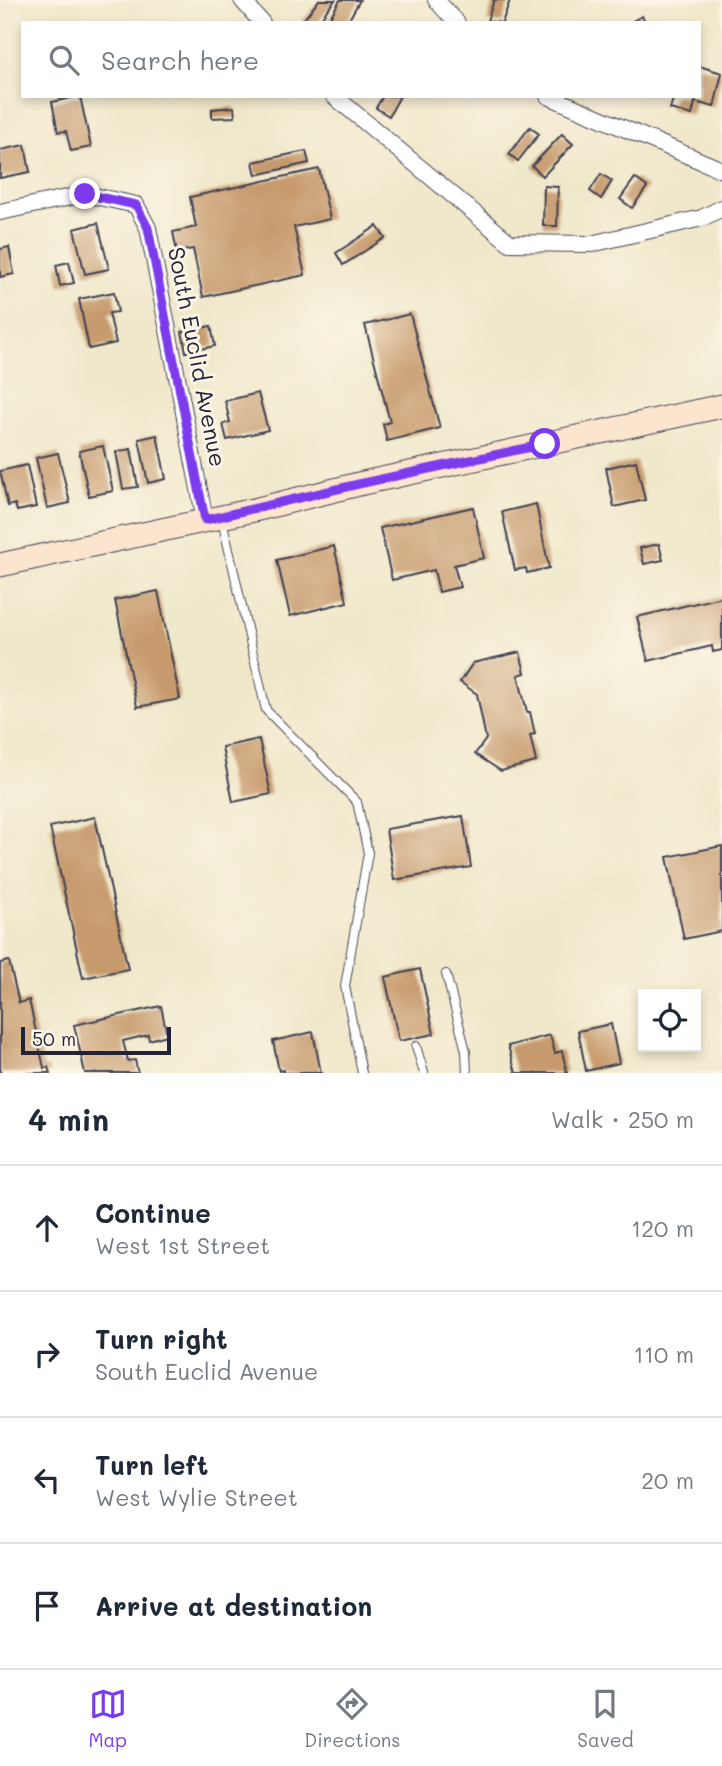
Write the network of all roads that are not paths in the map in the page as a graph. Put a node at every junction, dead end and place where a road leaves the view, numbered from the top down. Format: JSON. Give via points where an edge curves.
{"nodes":[{"id":1,"x":242,"y":0,"type":"edge"},
{"id":2,"x":436,"y":0,"type":"edge"},
{"id":3,"x":260,"y":21,"type":"edge"},
{"id":4,"x":455,"y":21,"type":"edge"},
{"id":5,"x":336,"y":98,"type":"edge"},
{"id":6,"x":553,"y":98,"type":"edge"},
{"id":7,"x":722,"y":170,"type":"edge"},
{"id":8,"x":722,"y":208,"type":"edge"},
{"id":9,"x":0,"y":212,"type":"edge"},
{"id":10,"x":722,"y":406,"type":"edge"},
{"id":11,"x":213,"y":519,"type":"junction"},
{"id":12,"x":0,"y":565,"type":"edge"},
{"id":13,"x":446,"y":974,"type":"dead end"},
{"id":14,"x":416,"y":1046,"type":"dead end"},
{"id":15,"x":362,"y":1073,"type":"edge"},
{"id":16,"x":424,"y":1073,"type":"edge"},
{"id":17,"x":467,"y":1073,"type":"edge"}],
"edges":[{"from":1,"to":3,"type":"street"},
{"from":2,"to":4,"type":"street"},
{"from":5,"to":8,"type":"street","via":[[510,243],[591,244],[702,218]]},
{"from":6,"to":7,"type":"street"},
{"from":9,"to":11,"type":"street","name":"South Euclid Avenue","via":[[85,194],[136,205],[148,228]]},
{"from":10,"to":11,"type":"street"},
{"from":11,"to":12,"type":"street"},
{"from":11,"to":15,"type":"lane","via":[[266,710],[357,802],[368,853],[345,986]]},
{"from":13,"to":17,"type":"lane","via":[[466,1051]]},
{"from":14,"to":16,"type":"lane"}]}
